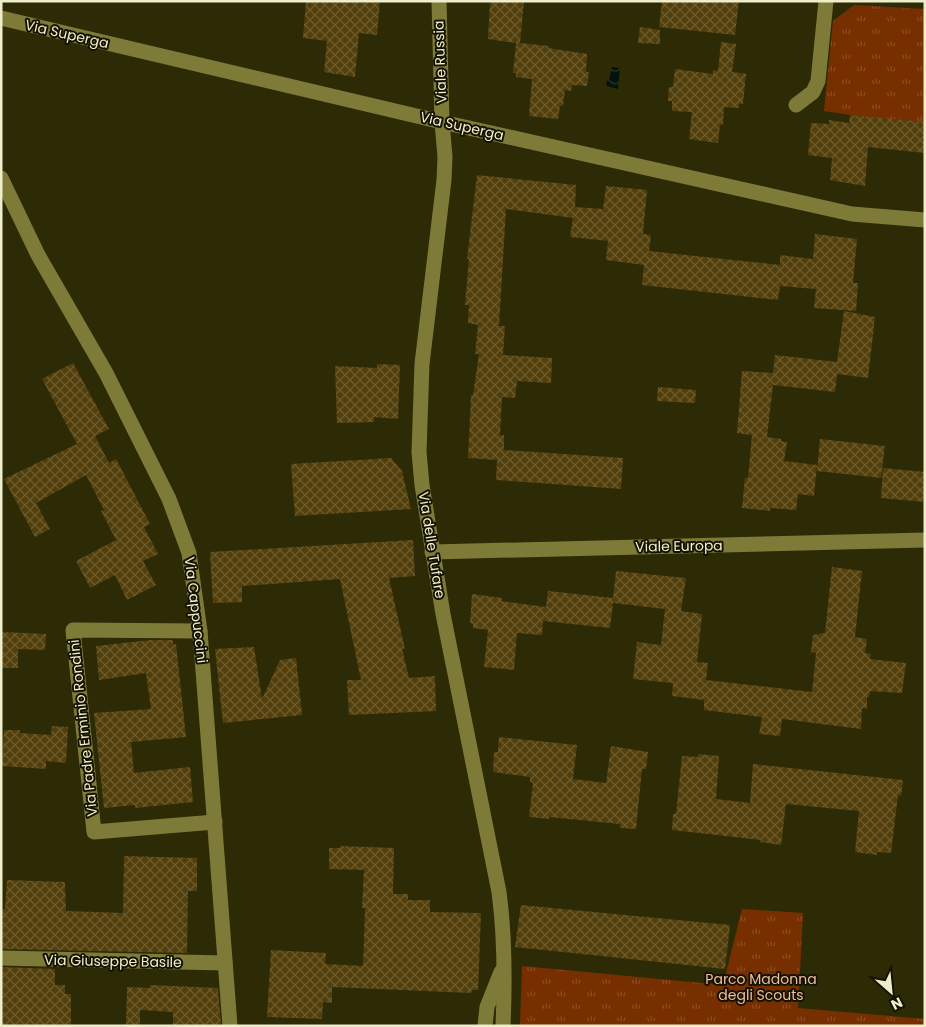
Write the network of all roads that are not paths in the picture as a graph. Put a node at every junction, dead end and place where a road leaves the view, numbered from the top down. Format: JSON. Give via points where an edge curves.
{"nodes":[{"id":1,"x":439,"y":1,"type":"edge"},
{"id":2,"x":826,"y":1,"type":"edge"},
{"id":3,"x":1,"y":18,"type":"edge"},
{"id":4,"x":796,"y":105,"type":"dead end"},
{"id":5,"x":442,"y":122,"type":"junction"},
{"id":6,"x":1,"y":178,"type":"edge"},
{"id":7,"x":925,"y":220,"type":"edge"},
{"id":8,"x":925,"y":540,"type":"edge"},
{"id":9,"x":432,"y":552,"type":"junction"},
{"id":10,"x":200,"y":631,"type":"junction"},
{"id":11,"x":215,"y":822,"type":"junction"},
{"id":12,"x":1,"y":958,"type":"edge"},
{"id":13,"x":225,"y":963,"type":"junction"},
{"id":14,"x":505,"y":964,"type":"junction"},
{"id":15,"x":230,"y":1026,"type":"edge"},
{"id":16,"x":485,"y":1026,"type":"edge"},
{"id":17,"x":503,"y":1026,"type":"edge"}],
"edges":[{"from":1,"to":5,"type":"street","name":"Viale Russia"},
{"from":2,"to":4,"type":"street","via":[[818,81],[812,92]]},
{"from":3,"to":5,"type":"street","name":"Via Superga"},
{"from":5,"to":7,"type":"street","name":"Via Superga","via":[[852,214]]},
{"from":5,"to":9,"type":"street","name":"Via delle Tufare","via":[[444,180],[420,404],[422,485]]},
{"from":6,"to":10,"type":"street","name":"Via Cappuccini","via":[[38,255],[106,373],[169,499],[189,553]]},
{"from":8,"to":9,"type":"street","name":"Viale Europa"},
{"from":9,"to":14,"type":"street","name":"Via delle Tufare","via":[[499,892]]},
{"from":10,"to":11,"type":"street","name":"Via Cappuccini"},
{"from":10,"to":11,"type":"street","name":"Via Padre Erminio Rondini","via":[[73,630],[94,832]]},
{"from":11,"to":13,"type":"street","name":"Via Cappuccini"},
{"from":12,"to":13,"type":"street","name":"Via Giuseppe Basile"},
{"from":13,"to":15,"type":"street","name":"Via Cappuccini"},
{"from":14,"to":16,"type":"street","name":"Via delle Tufare","via":[[487,1007]]},
{"from":14,"to":17,"type":"street","name":"Via delle Tufare"}]}
